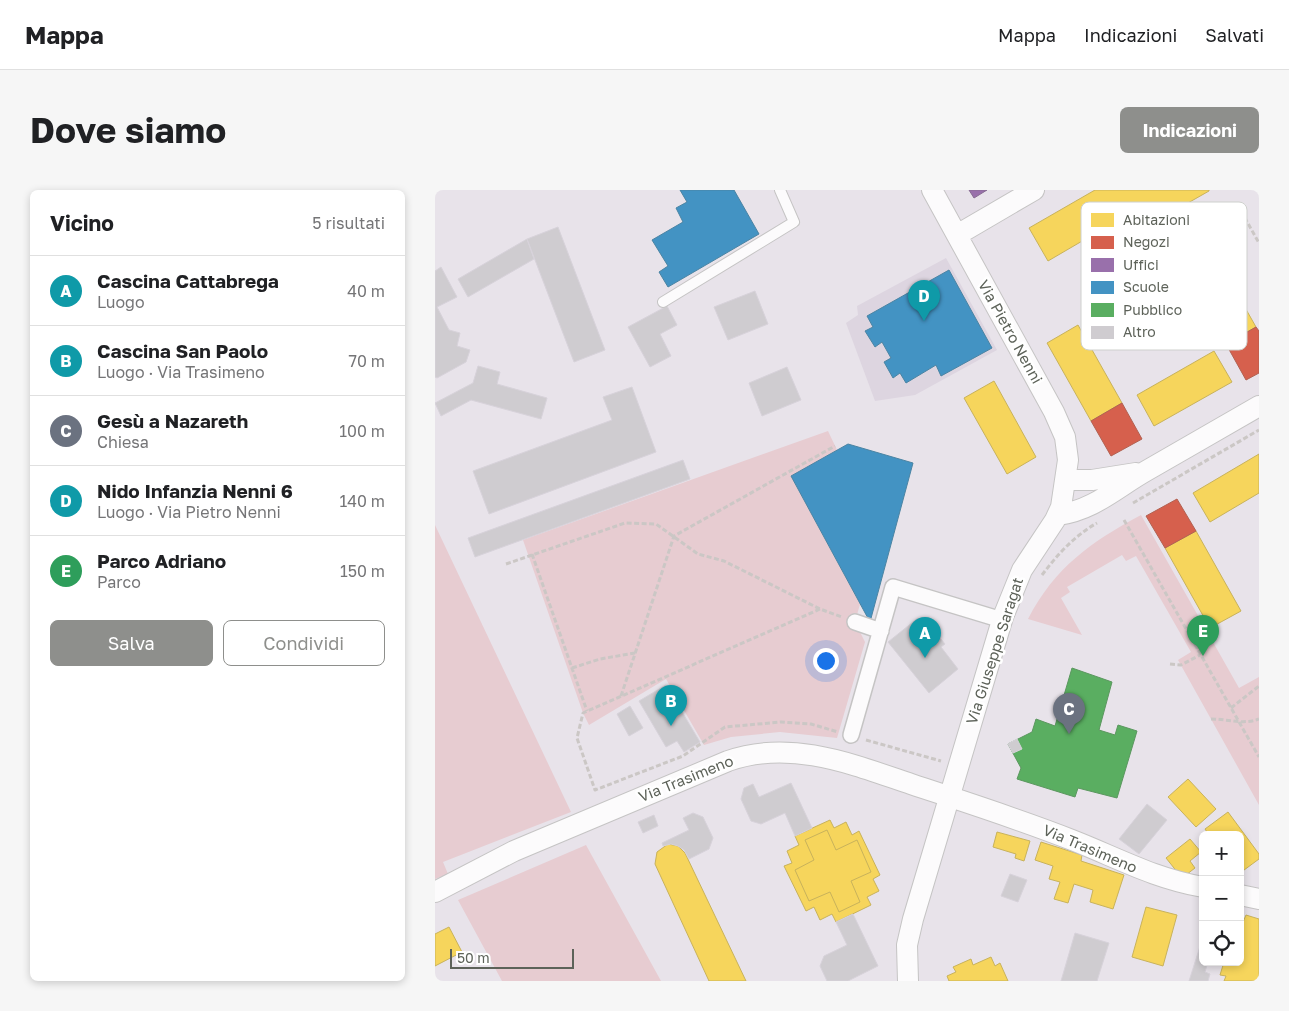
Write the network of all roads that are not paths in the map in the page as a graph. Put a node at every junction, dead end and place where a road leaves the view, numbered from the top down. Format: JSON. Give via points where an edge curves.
{"nodes":[{"id":1,"x":780,"y":190,"type":"edge"},
{"id":2,"x":932,"y":190,"type":"edge"},
{"id":3,"x":1035,"y":190,"type":"edge"},
{"id":4,"x":957,"y":235,"type":"junction"},
{"id":5,"x":663,"y":302,"type":"dead end"},
{"id":6,"x":1259,"y":406,"type":"edge"},
{"id":7,"x":1143,"y":472,"type":"junction"},
{"id":8,"x":1067,"y":480,"type":"junction"},
{"id":9,"x":1058,"y":515,"type":"junction"},
{"id":10,"x":1003,"y":617,"type":"junction"},
{"id":11,"x":855,"y":622,"type":"road end"},
{"id":12,"x":881,"y":631,"type":"junction"},
{"id":13,"x":851,"y":736,"type":"dead end"},
{"id":14,"x":949,"y":797,"type":"junction"},
{"id":15,"x":1199,"y":887,"type":"edge"},
{"id":16,"x":435,"y":892,"type":"edge"},
{"id":17,"x":1244,"y":896,"type":"edge"},
{"id":18,"x":1259,"y":899,"type":"edge"},
{"id":19,"x":908,"y":981,"type":"edge"}],
"edges":[{"from":1,"to":5,"type":"lane","via":[[794,222]]},
{"from":2,"to":4,"type":"street","name":"Via Pietro Nenni"},
{"from":3,"to":4,"type":"street"},
{"from":4,"to":8,"type":"street","name":"Via Pietro Nenni","via":[[1057,418],[1067,448]]},
{"from":6,"to":7,"type":"street"},
{"from":7,"to":8,"type":"street","via":[[1099,480]]},
{"from":7,"to":9,"type":"street","via":[[1098,502]]},
{"from":8,"to":9,"type":"street","name":"Via Giuseppe Saragat"},
{"from":9,"to":10,"type":"street","name":"Via Giuseppe Saragat","via":[[1026,563]]},
{"from":10,"to":12,"type":"street","via":[[1002,620],[893,587]]},
{"from":10,"to":14,"type":"street","name":"Via Giuseppe Saragat"},
{"from":11,"to":12,"type":"street"},
{"from":12,"to":13,"type":"street"},
{"from":14,"to":15,"type":"street","name":"Via Trasimeno","via":[[1071,840],[1163,878]]},
{"from":14,"to":16,"type":"street","name":"Via Trasimeno","via":[[831,759],[787,752],[753,754],[728,761],[514,851]]},
{"from":14,"to":19,"type":"street","via":[[908,937]]},
{"from":17,"to":18,"type":"street"}]}
